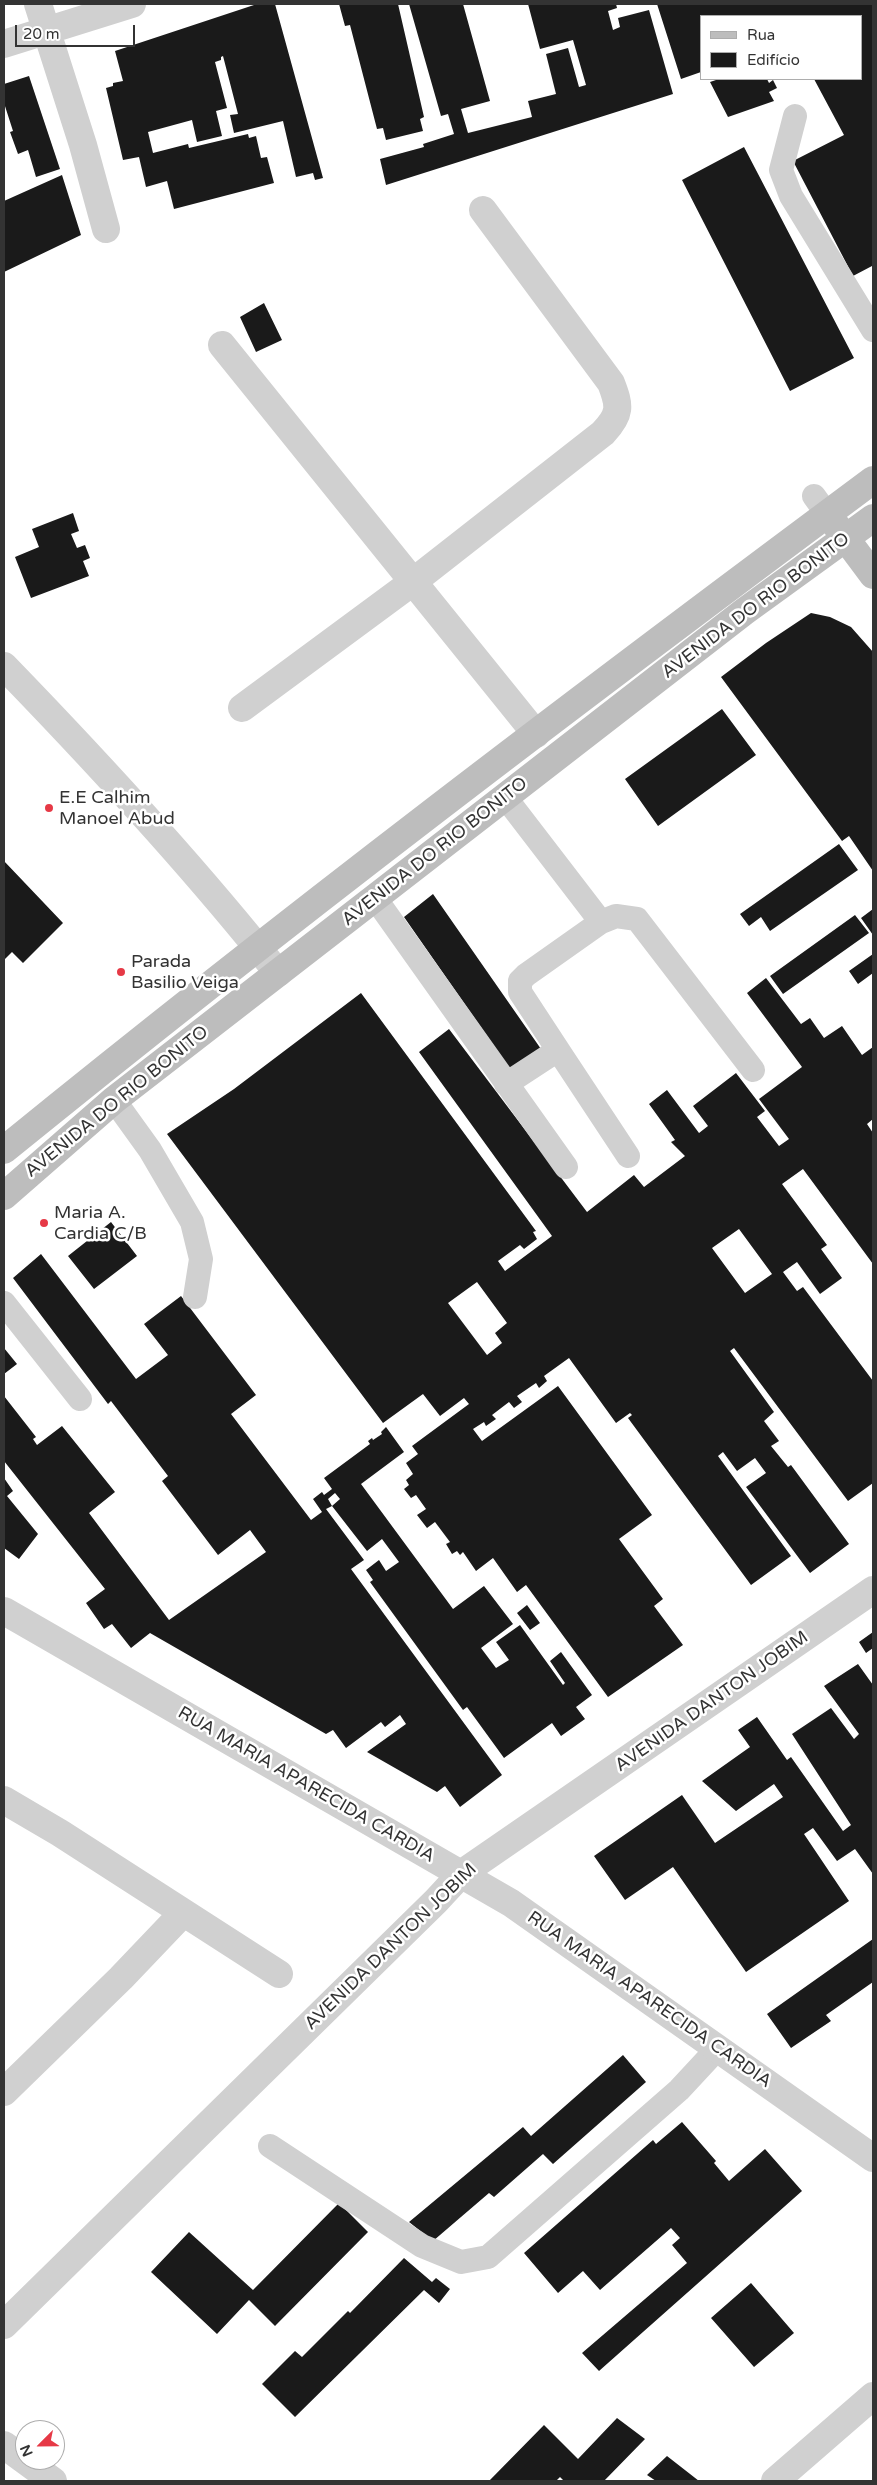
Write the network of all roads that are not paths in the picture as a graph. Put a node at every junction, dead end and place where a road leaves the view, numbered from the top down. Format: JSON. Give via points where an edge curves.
{"nodes":[{"id":1,"x":38,"y":4,"type":"edge"},
{"id":2,"x":132,"y":4,"type":"edge"},
{"id":3,"x":48,"y":31,"type":"junction"},
{"id":4,"x":4,"y":44,"type":"edge"},
{"id":5,"x":794,"y":116,"type":"dead end"},
{"id":6,"x":483,"y":210,"type":"dead end"},
{"id":7,"x":106,"y":229,"type":"dead end"},
{"id":8,"x":873,"y":330,"type":"edge"},
{"id":9,"x":222,"y":345,"type":"dead end"},
{"id":10,"x":873,"y":480,"type":"edge"},
{"id":11,"x":821,"y":505,"type":"junction"},
{"id":12,"x":873,"y":518,"type":"edge"},
{"id":13,"x":846,"y":539,"type":"junction"},
{"id":14,"x":873,"y":574,"type":"edge"},
{"id":15,"x":414,"y":581,"type":"junction"},
{"id":16,"x":4,"y":666,"type":"edge"},
{"id":17,"x":242,"y":708,"type":"dead end"},
{"id":18,"x":536,"y":734,"type":"junction"},
{"id":19,"x":505,"y":797,"type":"junction"},
{"id":20,"x":375,"y":898,"type":"junction"},
{"id":21,"x":601,"y":922,"type":"junction"},
{"id":22,"x":258,"y":948,"type":"junction"},
{"id":23,"x":278,"y":973,"type":"junction"},
{"id":24,"x":558,"y":1050,"type":"junction"},
{"id":25,"x":754,"y":1070,"type":"dead end"},
{"id":26,"x":506,"y":1084,"type":"junction"},
{"id":27,"x":114,"y":1100,"type":"junction"},
{"id":28,"x":4,"y":1150,"type":"edge"},
{"id":29,"x":628,"y":1156,"type":"dead end"},
{"id":30,"x":566,"y":1167,"type":"dead end"},
{"id":31,"x":4,"y":1196,"type":"edge"},
{"id":32,"x":195,"y":1297,"type":"dead end"},
{"id":33,"x":4,"y":1304,"type":"edge"},
{"id":34,"x":80,"y":1400,"type":"dead end"},
{"id":35,"x":873,"y":1590,"type":"edge"},
{"id":36,"x":4,"y":1611,"type":"edge"},
{"id":37,"x":4,"y":1800,"type":"edge"},
{"id":38,"x":461,"y":1874,"type":"junction"},
{"id":39,"x":183,"y":1913,"type":"junction"},
{"id":40,"x":278,"y":1974,"type":"dead end"},
{"id":41,"x":718,"y":2048,"type":"junction"},
{"id":42,"x":4,"y":2092,"type":"edge"},
{"id":43,"x":270,"y":2146,"type":"dead end"},
{"id":44,"x":873,"y":2158,"type":"edge"},
{"id":45,"x":4,"y":2325,"type":"edge"},
{"id":46,"x":873,"y":2396,"type":"edge"},
{"id":47,"x":4,"y":2445,"type":"edge"},
{"id":48,"x":53,"y":2481,"type":"edge"},
{"id":49,"x":775,"y":2481,"type":"edge"}],
"edges":[{"from":1,"to":3,"type":"street"},
{"from":2,"to":3,"type":"street"},
{"from":3,"to":4,"type":"street"},
{"from":3,"to":7,"type":"street"},
{"from":5,"to":8,"type":"lane","via":[[780,170],[791,196]]},
{"from":6,"to":15,"type":"street","via":[[611,383],[618,400],[616,420]]},
{"from":9,"to":15,"type":"street"},
{"from":10,"to":11,"type":"main road","name":"AVENIDA DO RIO BONITO"},
{"from":11,"to":13,"type":"main road"},
{"from":11,"to":18,"type":"main road","name":"AVENIDA DO RIO BONITO"},
{"from":12,"to":13,"type":"main road","name":"AVENIDA DO RIO BONITO"},
{"from":13,"to":14,"type":"main road"},
{"from":13,"to":19,"type":"main road","name":"AVENIDA DO RIO BONITO","via":[[745,611]]},
{"from":15,"to":17,"type":"street"},
{"from":15,"to":18,"type":"street"},
{"from":16,"to":22,"type":"street","via":[[75,741]]},
{"from":18,"to":22,"type":"main road","name":"AVENIDA DO RIO BONITO"},
{"from":19,"to":20,"type":"main road","name":"AVENIDA DO RIO BONITO"},
{"from":19,"to":21,"type":"lane"},
{"from":20,"to":23,"type":"main road","name":"AVENIDA DO RIO BONITO"},
{"from":20,"to":26,"type":"lane"},
{"from":21,"to":24,"type":"lane","via":[[520,981],[520,992]]},
{"from":21,"to":25,"type":"lane","via":[[616,916],[637,919]]},
{"from":22,"to":23,"type":"street"},
{"from":22,"to":28,"type":"main road","name":"AVENIDA DO RIO BONITO"},
{"from":23,"to":27,"type":"main road","name":"AVENIDA DO RIO BONITO"},
{"from":24,"to":26,"type":"lane"},
{"from":24,"to":29,"type":"lane"},
{"from":26,"to":30,"type":"lane"},
{"from":27,"to":31,"type":"main road","name":"AVENIDA DO RIO BONITO"},
{"from":27,"to":32,"type":"lane","via":[[150,1150],[192,1222],[201,1259]]},
{"from":33,"to":34,"type":"lane"},
{"from":35,"to":38,"type":"street","name":"AVENIDA DANTON JOBIM"},
{"from":36,"to":38,"type":"street","name":"RUA MARIA APARECIDA CARDIA"},
{"from":37,"to":39,"type":"street"},
{"from":38,"to":41,"type":"street","name":"RUA MARIA APARECIDA CARDIA","via":[[511,1903]]},
{"from":38,"to":45,"type":"street","name":"AVENIDA DANTON JOBIM"},
{"from":39,"to":40,"type":"street"},
{"from":39,"to":42,"type":"street"},
{"from":41,"to":43,"type":"lane","via":[[679,2090],[488,2257],[461,2262],[422,2246]]},
{"from":41,"to":44,"type":"street","name":"RUA MARIA APARECIDA CARDIA"},
{"from":46,"to":49,"type":"street"},
{"from":47,"to":48,"type":"street"}]}
